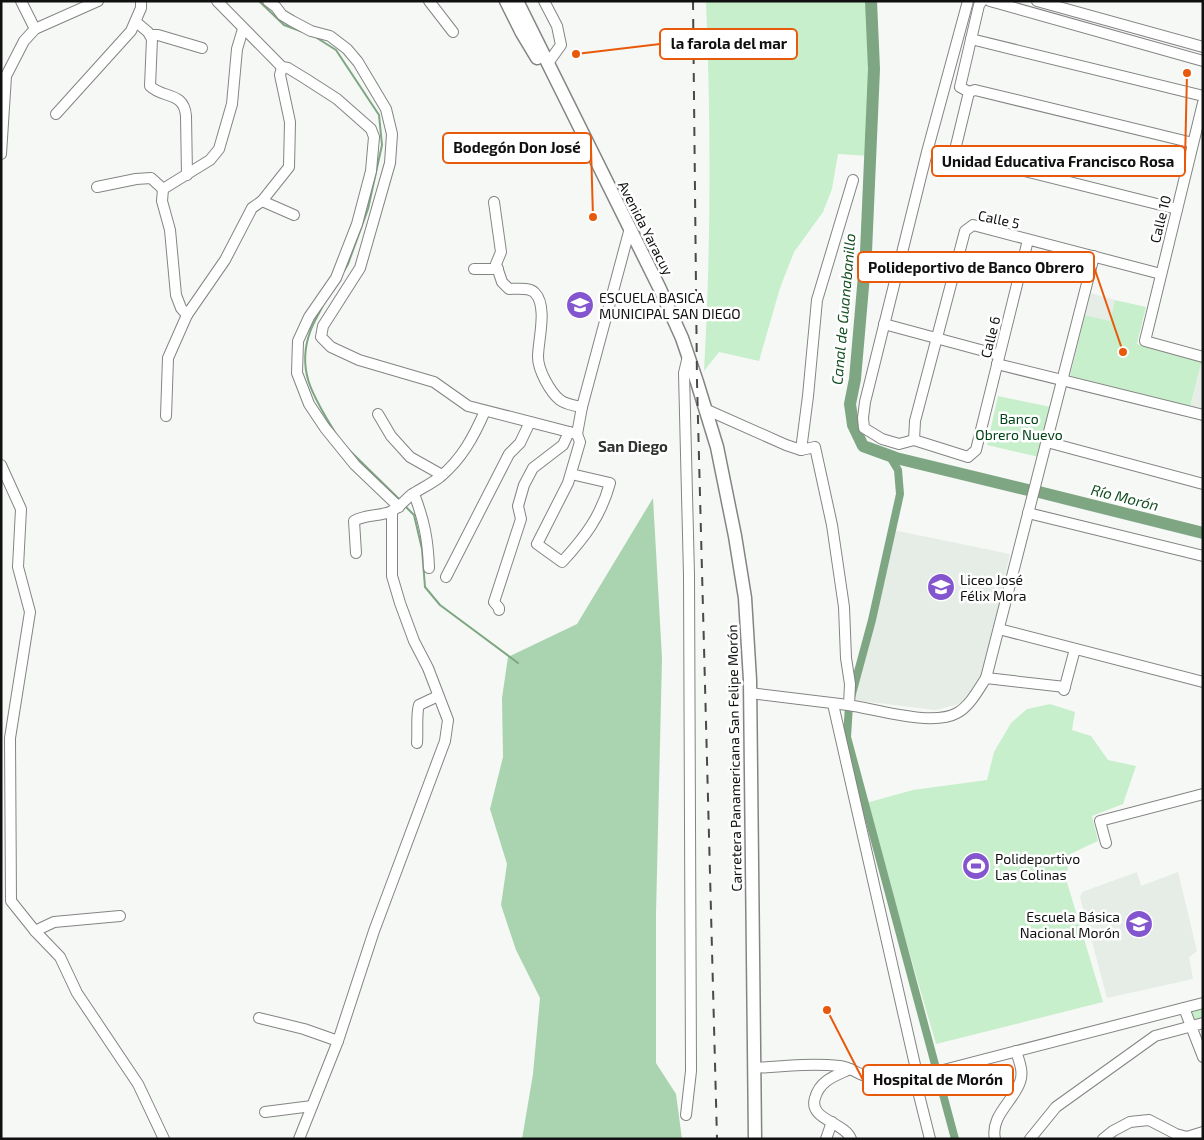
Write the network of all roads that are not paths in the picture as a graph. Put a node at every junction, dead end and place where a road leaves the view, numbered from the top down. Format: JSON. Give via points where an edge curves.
{"nodes":[{"id":1,"x":21,"y":1,"type":"edge"},
{"id":2,"x":98,"y":1,"type":"edge"},
{"id":3,"x":141,"y":1,"type":"edge"},
{"id":4,"x":217,"y":1,"type":"edge"},
{"id":5,"x":268,"y":1,"type":"edge"},
{"id":6,"x":429,"y":1,"type":"edge"},
{"id":7,"x":506,"y":1,"type":"edge"},
{"id":8,"x":517,"y":1,"type":"edge"},
{"id":9,"x":544,"y":1,"type":"edge"},
{"id":10,"x":968,"y":1,"type":"edge"},
{"id":11,"x":982,"y":1,"type":"edge"},
{"id":12,"x":990,"y":1,"type":"edge"},
{"id":13,"x":1037,"y":1,"type":"edge"},
{"id":14,"x":136,"y":22,"type":"junction"},
{"id":15,"x":35,"y":29,"type":"junction"},
{"id":16,"x":243,"y":29,"type":"junction"},
{"id":17,"x":454,"y":32,"type":"dead end"},
{"id":18,"x":151,"y":35,"type":"junction"},
{"id":19,"x":971,"y":39,"type":"junction"},
{"id":20,"x":1203,"y":47,"type":"edge"},
{"id":21,"x":202,"y":48,"type":"dead end"},
{"id":22,"x":1203,"y":61,"type":"edge"},
{"id":23,"x":548,"y":63,"type":"junction"},
{"id":24,"x":282,"y":67,"type":"junction"},
{"id":25,"x":969,"y":92,"type":"junction"},
{"id":26,"x":1203,"y":96,"type":"edge"},
{"id":27,"x":1203,"y":103,"type":"edge"},
{"id":28,"x":56,"y":114,"type":"dead end"},
{"id":29,"x":574,"y":117,"type":"junction"},
{"id":30,"x":1200,"y":123,"type":"edge"},
{"id":31,"x":1193,"y":143,"type":"junction"},
{"id":32,"x":1,"y":154,"type":"edge"},
{"id":33,"x":187,"y":175,"type":"junction"},
{"id":34,"x":853,"y":180,"type":"dead end"},
{"id":35,"x":98,"y":187,"type":"dead end"},
{"id":36,"x":163,"y":189,"type":"junction"},
{"id":37,"x":262,"y":201,"type":"junction"},
{"id":38,"x":494,"y":202,"type":"dead end"},
{"id":39,"x":1177,"y":209,"type":"junction"},
{"id":40,"x":294,"y":215,"type":"dead end"},
{"id":41,"x":630,"y":228,"type":"junction"},
{"id":42,"x":1028,"y":240,"type":"junction"},
{"id":43,"x":1094,"y":256,"type":"junction"},
{"id":44,"x":474,"y":269,"type":"dead end"},
{"id":45,"x":498,"y":269,"type":"junction"},
{"id":46,"x":1161,"y":274,"type":"junction"},
{"id":47,"x":187,"y":314,"type":"junction"},
{"id":48,"x":884,"y":324,"type":"junction"},
{"id":49,"x":937,"y":338,"type":"junction"},
{"id":50,"x":688,"y":356,"type":"junction"},
{"id":51,"x":1203,"y":357,"type":"edge"},
{"id":52,"x":998,"y":360,"type":"junction"},
{"id":53,"x":1062,"y":379,"type":"junction"},
{"id":54,"x":698,"y":382,"type":"joint"},
{"id":55,"x":582,"y":407,"type":"junction"},
{"id":56,"x":705,"y":409,"type":"junction"},
{"id":57,"x":485,"y":411,"type":"junction"},
{"id":58,"x":378,"y":414,"type":"dead end"},
{"id":59,"x":1203,"y":415,"type":"edge"},
{"id":60,"x":166,"y":416,"type":"dead end"},
{"id":61,"x":530,"y":422,"type":"junction"},
{"id":62,"x":573,"y":433,"type":"junction"},
{"id":63,"x":914,"y":440,"type":"junction"},
{"id":64,"x":1047,"y":442,"type":"junction"},
{"id":65,"x":801,"y":450,"type":"junction"},
{"id":66,"x":1,"y":465,"type":"edge"},
{"id":67,"x":570,"y":474,"type":"junction"},
{"id":68,"x":442,"y":475,"type":"junction"},
{"id":69,"x":1203,"y":484,"type":"edge"},
{"id":70,"x":411,"y":495,"type":"junction"},
{"id":71,"x":397,"y":508,"type":"junction"},
{"id":72,"x":1028,"y":513,"type":"junction"},
{"id":73,"x":356,"y":552,"type":"dead end"},
{"id":74,"x":1203,"y":556,"type":"edge"},
{"id":75,"x":428,"y":568,"type":"dead end"},
{"id":76,"x":446,"y":577,"type":"dead end"},
{"id":77,"x":499,"y":610,"type":"dead end"},
{"id":78,"x":999,"y":629,"type":"junction"},
{"id":79,"x":1075,"y":649,"type":"junction"},
{"id":80,"x":986,"y":678,"type":"junction"},
{"id":81,"x":1203,"y":682,"type":"edge"},
{"id":82,"x":750,"y":693,"type":"junction"},
{"id":83,"x":438,"y":696,"type":"junction"},
{"id":84,"x":833,"y":704,"type":"junction"},
{"id":85,"x":849,"y":705,"type":"junction"},
{"id":86,"x":417,"y":742,"type":"dead end"},
{"id":87,"x":1203,"y":794,"type":"edge"},
{"id":88,"x":1106,"y":843,"type":"dead end"},
{"id":89,"x":120,"y":916,"type":"dead end"},
{"id":90,"x":35,"y":931,"type":"junction"},
{"id":91,"x":1203,"y":1003,"type":"edge"},
{"id":92,"x":1184,"y":1008,"type":"junction"},
{"id":93,"x":259,"y":1018,"type":"dead end"},
{"id":94,"x":1203,"y":1023,"type":"edge"},
{"id":95,"x":1190,"y":1027,"type":"junction"},
{"id":96,"x":338,"y":1041,"type":"junction"},
{"id":97,"x":1016,"y":1051,"type":"junction"},
{"id":98,"x":1203,"y":1057,"type":"edge"},
{"id":99,"x":755,"y":1068,"type":"junction"},
{"id":100,"x":850,"y":1069,"type":"junction"},
{"id":101,"x":918,"y":1078,"type":"junction"},
{"id":102,"x":312,"y":1106,"type":"junction"},
{"id":103,"x":265,"y":1112,"type":"dead end"},
{"id":104,"x":686,"y":1116,"type":"dead end"},
{"id":105,"x":832,"y":1122,"type":"junction"},
{"id":106,"x":1203,"y":1132,"type":"edge"},
{"id":107,"x":164,"y":1139,"type":"edge"},
{"id":108,"x":299,"y":1139,"type":"edge"},
{"id":109,"x":755,"y":1139,"type":"edge"},
{"id":110,"x":826,"y":1139,"type":"edge"},
{"id":111,"x":851,"y":1139,"type":"edge"},
{"id":112,"x":930,"y":1139,"type":"edge"},
{"id":113,"x":995,"y":1139,"type":"edge"},
{"id":114,"x":1030,"y":1139,"type":"edge"},
{"id":115,"x":1102,"y":1139,"type":"edge"}],
"edges":[{"from":1,"to":15,"type":"street"},
{"from":2,"to":15,"type":"street"},
{"from":3,"to":14,"type":"street"},
{"from":4,"to":16,"type":"street"},
{"from":5,"to":57,"type":"street","via":[[282,15],[311,31],[330,36],[347,49],[386,109],[392,134],[390,162],[360,268],[323,326],[321,337],[331,347],[359,360],[434,382],[468,406]]},
{"from":6,"to":17,"type":"street"},
{"from":7,"to":29,"type":"main road"},
{"from":8,"to":23,"type":"main road"},
{"from":9,"to":23,"type":"street","via":[[557,26],[561,45]]},
{"from":10,"to":48,"type":"street"},
{"from":11,"to":19,"type":"street"},
{"from":12,"to":22,"type":"street"},
{"from":13,"to":20,"type":"street"},
{"from":14,"to":18,"type":"street"},
{"from":14,"to":28,"type":"street"},
{"from":15,"to":32,"type":"street","via":[[24,41],[6,76]]},
{"from":16,"to":24,"type":"street"},
{"from":16,"to":33,"type":"street","via":[[237,50],[232,104],[219,149],[210,160]]},
{"from":18,"to":21,"type":"street"},
{"from":18,"to":33,"type":"street","via":[[150,86],[179,100],[186,112]]},
{"from":19,"to":25,"type":"street","via":[[960,87]]},
{"from":19,"to":26,"type":"street"},
{"from":23,"to":29,"type":"main road"},
{"from":24,"to":37,"type":"street","via":[[280,75],[290,122],[288,167]]},
{"from":24,"to":71,"type":"street","via":[[337,99],[371,129],[374,137],[371,171],[357,224],[336,278],[309,317],[298,341],[297,374],[309,404],[325,428]]},
{"from":25,"to":31,"type":"street","via":[[975,90]]},
{"from":25,"to":39,"type":"street","via":[[955,150],[957,154]]},
{"from":27,"to":30,"type":"street","name":"Calle 10"},
{"from":29,"to":41,"type":"main road","name":"Avenida Yaracuy"},
{"from":30,"to":31,"type":"street","name":"Calle 10"},
{"from":31,"to":39,"type":"street","name":"Calle 10"},
{"from":33,"to":36,"type":"street"},
{"from":34,"to":65,"type":"street","via":[[817,300]]},
{"from":35,"to":36,"type":"street","via":[[151,178]]},
{"from":36,"to":47,"type":"street","via":[[176,295]]},
{"from":37,"to":40,"type":"street"},
{"from":37,"to":47,"type":"street","via":[[252,208],[225,260]]},
{"from":38,"to":45,"type":"street","via":[[501,252],[496,264]]},
{"from":39,"to":46,"type":"street","name":"Calle 10"},
{"from":41,"to":50,"type":"main road","name":"Avenida Yaracuy"},
{"from":41,"to":55,"type":"street"},
{"from":42,"to":43,"type":"street","name":"Calle 5"},
{"from":42,"to":49,"type":"street","name":"Calle 5","via":[[973,225],[965,231]]},
{"from":42,"to":52,"type":"street","name":"Calle 6"},
{"from":43,"to":46,"type":"street","name":"Calle 5"},
{"from":43,"to":53,"type":"street"},
{"from":44,"to":45,"type":"street"},
{"from":45,"to":55,"type":"street","via":[[502,282],[510,289],[535,292],[541,305],[538,358],[544,379],[561,401]]},
{"from":46,"to":51,"type":"street","name":"Calle 10","via":[[1144,341]]},
{"from":47,"to":60,"type":"street","via":[[168,358]]},
{"from":48,"to":49,"type":"street"},
{"from":48,"to":63,"type":"street","via":[[865,402],[864,428],[882,439],[899,444]]},
{"from":49,"to":52,"type":"street"},
{"from":49,"to":63,"type":"street","name":"Calle 5","via":[[915,421]]},
{"from":50,"to":54,"type":"main road","name":"Avenida Yaracuy"},
{"from":50,"to":104,"type":"street","via":[[684,373],[689,584],[691,1071]]},
{"from":52,"to":53,"type":"street"},
{"from":52,"to":63,"type":"street","name":"Calle 6","via":[[976,450],[968,457]]},
{"from":53,"to":59,"type":"street"},
{"from":53,"to":64,"type":"street"},
{"from":54,"to":56,"type":"main road","name":"Carretera Panamericana San Felipe Morón"},
{"from":55,"to":62,"type":"street"},
{"from":56,"to":65,"type":"street"},
{"from":56,"to":82,"type":"main road","name":"Carretera Panamericana San Felipe Morón","via":[[717,447],[736,536],[745,598]]},
{"from":57,"to":61,"type":"street"},
{"from":57,"to":68,"type":"street","via":[[475,435],[458,460]]},
{"from":58,"to":68,"type":"street","via":[[391,436],[410,457]]},
{"from":61,"to":62,"type":"street"},
{"from":61,"to":76,"type":"street","via":[[520,443],[509,454]]},
{"from":62,"to":67,"type":"street","via":[[580,442]]},
{"from":62,"to":77,"type":"street","via":[[533,468],[524,484],[518,506],[521,519],[494,602]]},
{"from":64,"to":69,"type":"street"},
{"from":64,"to":72,"type":"street"},
{"from":65,"to":85,"type":"street","via":[[815,447],[832,525],[844,607]]},
{"from":66,"to":90,"type":"street","via":[[21,509],[18,567],[30,612],[10,738],[11,901]]},
{"from":67,"to":67,"type":"street","via":[[537,544],[562,562],[587,534],[610,483]]},
{"from":68,"to":70,"type":"street"},
{"from":70,"to":71,"type":"street"},
{"from":70,"to":75,"type":"street","via":[[423,519]]},
{"from":71,"to":73,"type":"street","via":[[376,516],[358,518],[354,522]]},
{"from":71,"to":83,"type":"street","via":[[392,576],[411,634]]},
{"from":72,"to":74,"type":"street"},
{"from":72,"to":78,"type":"street"},
{"from":78,"to":79,"type":"street"},
{"from":78,"to":80,"type":"street"},
{"from":79,"to":80,"type":"street","via":[[1065,688]]},
{"from":79,"to":81,"type":"street"},
{"from":80,"to":85,"type":"street","via":[[969,703],[957,713],[941,718],[919,718]]},
{"from":82,"to":84,"type":"street"},
{"from":82,"to":99,"type":"main road","name":"Carretera Panamericana San Felipe Morón"},
{"from":83,"to":86,"type":"street","via":[[419,705]]},
{"from":83,"to":96,"type":"street","via":[[448,720],[445,741],[374,931]]},
{"from":84,"to":85,"type":"street"},
{"from":84,"to":101,"type":"street"},
{"from":87,"to":88,"type":"street","via":[[1100,821]]},
{"from":89,"to":90,"type":"street","via":[[54,922]]},
{"from":90,"to":107,"type":"street","via":[[60,957],[77,993],[138,1084]]},
{"from":91,"to":92,"type":"street"},
{"from":92,"to":95,"type":"street"},
{"from":92,"to":97,"type":"street"},
{"from":93,"to":96,"type":"street"},
{"from":94,"to":95,"type":"street"},
{"from":95,"to":98,"type":"street"},
{"from":95,"to":114,"type":"street","via":[[1156,1036],[1125,1057],[1056,1107]]},
{"from":96,"to":102,"type":"street"},
{"from":97,"to":101,"type":"street"},
{"from":97,"to":113,"type":"street","via":[[1022,1072],[1020,1083],[994,1127]]},
{"from":99,"to":100,"type":"street","via":[[836,1066]]},
{"from":99,"to":109,"type":"main road","name":"Carretera Panamericana San Felipe Morón"},
{"from":100,"to":101,"type":"street","via":[[892,1085]]},
{"from":100,"to":105,"type":"street","via":[[828,1079],[815,1097],[815,1108]]},
{"from":101,"to":112,"type":"street","via":[[917,1086]]},
{"from":102,"to":103,"type":"street"},
{"from":102,"to":108,"type":"street"},
{"from":105,"to":110,"type":"street"},
{"from":105,"to":111,"type":"street","via":[[845,1130]]},
{"from":106,"to":115,"type":"street","via":[[1187,1137],[1149,1120],[1139,1120]]}]}
